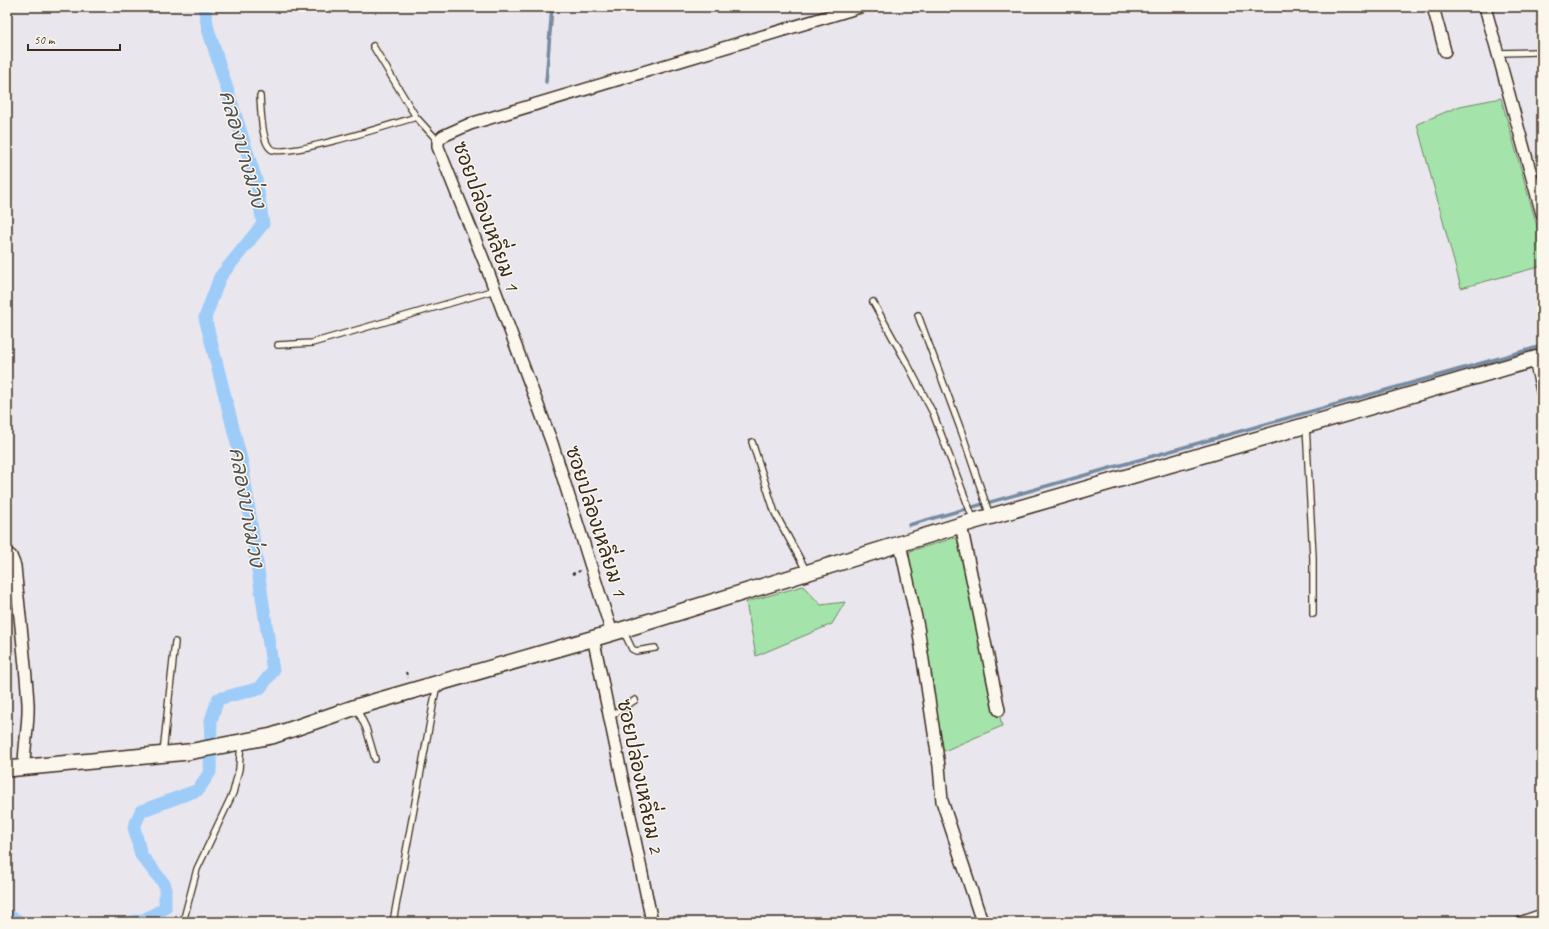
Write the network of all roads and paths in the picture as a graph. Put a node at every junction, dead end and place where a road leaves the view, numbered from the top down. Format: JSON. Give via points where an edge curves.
{"nodes":[{"id":1,"x":860,"y":7,"type":"edge"},
{"id":2,"x":1433,"y":7,"type":"edge"},
{"id":3,"x":1485,"y":7,"type":"edge"},
{"id":4,"x":373,"y":46,"type":"dead end"},
{"id":5,"x":1445,"y":51,"type":"dead end"},
{"id":6,"x":1536,"y":52,"type":"dead end"},
{"id":7,"x":1498,"y":53,"type":"junction"},
{"id":8,"x":260,"y":96,"type":"dead end"},
{"id":9,"x":416,"y":117,"type":"junction"},
{"id":10,"x":438,"y":141,"type":"junction"},
{"id":11,"x":1542,"y":214,"type":"edge"},
{"id":12,"x":495,"y":290,"type":"junction"},
{"id":13,"x":873,"y":302,"type":"dead end"},
{"id":14,"x":918,"y":315,"type":"dead end"},
{"id":15,"x":278,"y":345,"type":"dead end"},
{"id":16,"x":1537,"y":359,"type":"edge"},
{"id":17,"x":1542,"y":404,"type":"edge"},
{"id":18,"x":1306,"y":426,"type":"junction"},
{"id":19,"x":752,"y":442,"type":"dead end"},
{"id":20,"x":990,"y":517,"type":"junction"},
{"id":21,"x":967,"y":523,"type":"junction"},
{"id":22,"x":900,"y":544,"type":"junction"},
{"id":23,"x":7,"y":553,"type":"edge"},
{"id":24,"x":807,"y":572,"type":"junction"},
{"id":25,"x":1313,"y":614,"type":"dead end"},
{"id":26,"x":617,"y":631,"type":"junction"},
{"id":27,"x":593,"y":637,"type":"junction"},
{"id":28,"x":175,"y":642,"type":"dead end"},
{"id":29,"x":655,"y":648,"type":"dead end"},
{"id":30,"x":438,"y":684,"type":"junction"},
{"id":31,"x":635,"y":700,"type":"dead end"},
{"id":32,"x":356,"y":707,"type":"junction"},
{"id":33,"x":999,"y":710,"type":"dead end"},
{"id":34,"x":610,"y":717,"type":"junction"},
{"id":35,"x":234,"y":744,"type":"junction"},
{"id":36,"x":163,"y":753,"type":"junction"},
{"id":37,"x":374,"y":759,"type":"dead end"},
{"id":38,"x":24,"y":767,"type":"junction"},
{"id":39,"x":7,"y":769,"type":"edge"},
{"id":40,"x":1542,"y":915,"type":"edge"},
{"id":41,"x":184,"y":922,"type":"edge"},
{"id":42,"x":393,"y":922,"type":"edge"},
{"id":43,"x":652,"y":922,"type":"edge"},
{"id":44,"x":982,"y":922,"type":"edge"},
{"id":45,"x":1522,"y":922,"type":"edge"}],
"edges":[{"from":1,"to":10,"type":"street","name":"ซอยปล่องเหลี่ยม 1","via":[[470,124],[443,136]]},
{"from":2,"to":5,"type":"street"},
{"from":3,"to":7,"type":"street"},
{"from":4,"to":9,"type":"lane"},
{"from":6,"to":7,"type":"lane"},
{"from":7,"to":11,"type":"street"},
{"from":8,"to":9,"type":"lane","via":[[263,130],[270,148],[274,151],[332,141]]},
{"from":9,"to":10,"type":"lane"},
{"from":10,"to":12,"type":"street","name":"ซอยปล่องเหลี่ยม 1","via":[[438,147]]},
{"from":12,"to":15,"type":"lane","via":[[312,343]]},
{"from":12,"to":26,"type":"street","name":"ซอยปล่องเหลี่ยม 1","via":[[552,443]]},
{"from":13,"to":21,"type":"lane","via":[[932,414]]},
{"from":14,"to":20,"type":"lane"},
{"from":16,"to":17,"type":"lane"},
{"from":16,"to":18,"type":"street"},
{"from":18,"to":20,"type":"street"},
{"from":18,"to":25,"type":"lane","via":[[1313,557]]},
{"from":19,"to":24,"type":"lane","via":[[775,513]]},
{"from":20,"to":21,"type":"street"},
{"from":21,"to":22,"type":"street"},
{"from":21,"to":33,"type":"street"},
{"from":22,"to":24,"type":"street"},
{"from":22,"to":44,"type":"street","via":[[918,627],[942,801]]},
{"from":23,"to":38,"type":"street","via":[[15,566],[28,703]]},
{"from":24,"to":26,"type":"street"},
{"from":26,"to":27,"type":"street"},
{"from":26,"to":29,"type":"lane","via":[[636,651]]},
{"from":27,"to":30,"type":"street"},
{"from":27,"to":34,"type":"street","name":"ซอยปล่องเหลี่ยม 2"},
{"from":28,"to":36,"type":"lane"},
{"from":30,"to":32,"type":"street"},
{"from":30,"to":42,"type":"lane"},
{"from":31,"to":34,"type":"lane"},
{"from":32,"to":35,"type":"street","via":[[272,736]]},
{"from":32,"to":37,"type":"lane","via":[[366,728]]},
{"from":34,"to":43,"type":"street","name":"ซอยปล่องเหลี่ยม 2"},
{"from":35,"to":36,"type":"street","via":[[188,752]]},
{"from":35,"to":41,"type":"lane","via":[[239,769],[233,793],[197,869]]},
{"from":36,"to":38,"type":"street"},
{"from":38,"to":39,"type":"street"},
{"from":40,"to":45,"type":"street"}]}
